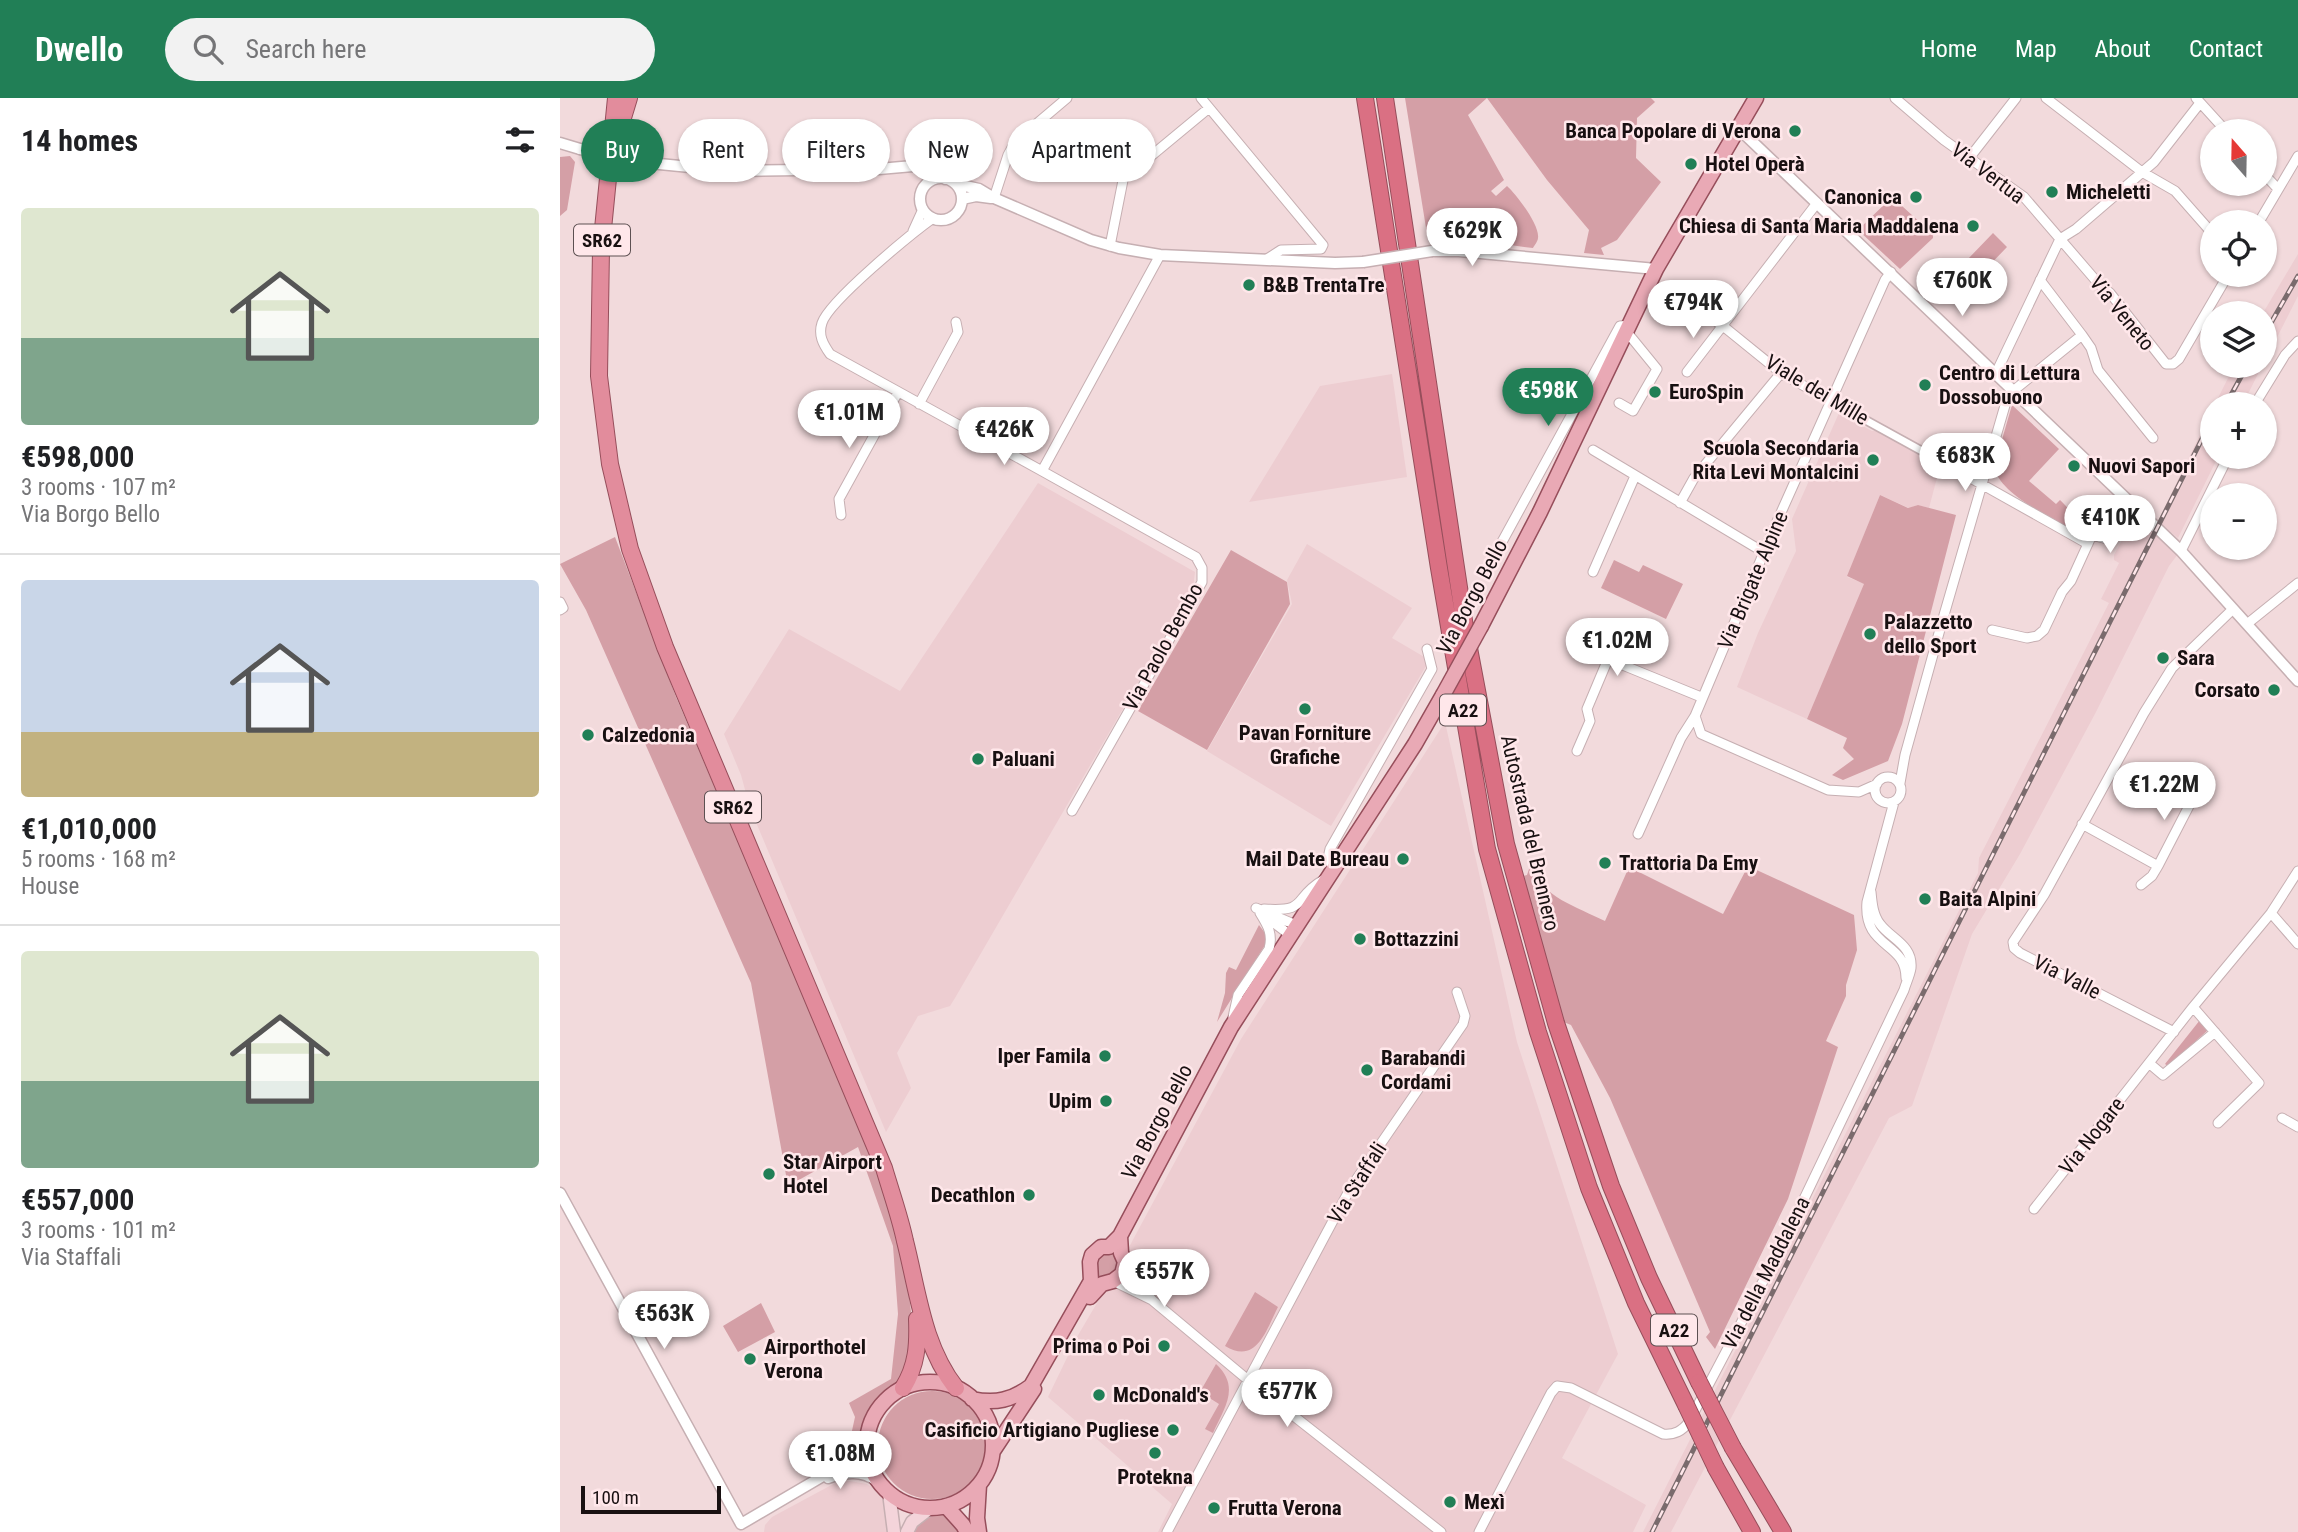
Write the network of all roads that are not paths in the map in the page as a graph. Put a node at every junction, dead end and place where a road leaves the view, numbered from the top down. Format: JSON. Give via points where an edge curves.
{"nodes":[{"id":1,"x":616,"y":98,"type":"edge"},
{"id":2,"x":629,"y":98,"type":"edge"},
{"id":3,"x":1068,"y":98,"type":"edge"},
{"id":4,"x":1201,"y":98,"type":"edge"},
{"id":5,"x":1365,"y":98,"type":"edge"},
{"id":6,"x":1385,"y":98,"type":"edge"},
{"id":7,"x":1756,"y":98,"type":"edge"},
{"id":8,"x":1895,"y":98,"type":"edge"},
{"id":9,"x":2017,"y":98,"type":"edge"},
{"id":10,"x":2046,"y":98,"type":"edge"},
{"id":11,"x":2198,"y":100,"type":"edge"},
{"id":12,"x":1209,"y":108,"type":"junction"},
{"id":13,"x":612,"y":119,"type":"edge"},
{"id":14,"x":623,"y":119,"type":"edge"},
{"id":15,"x":1043,"y":119,"type":"edge"},
{"id":16,"x":2215,"y":119,"type":"edge"},
{"id":17,"x":1738,"y":128,"type":"junction"},
{"id":18,"x":567,"y":147,"type":"edge"},
{"id":19,"x":1156,"y":151,"type":"edge"},
{"id":20,"x":2298,"y":156,"type":"edge"},
{"id":21,"x":1970,"y":157,"type":"junction"},
{"id":22,"x":1007,"y":158,"type":"edge"},
{"id":23,"x":904,"y":167,"type":"edge"},
{"id":24,"x":899,"y":168,"type":"junction"},
{"id":25,"x":2142,"y":172,"type":"junction"},
{"id":26,"x":608,"y":182,"type":"edge"},
{"id":27,"x":930,"y":182,"type":"edge"},
{"id":28,"x":952,"y":182,"type":"edge"},
{"id":29,"x":1123,"y":182,"type":"edge"},
{"id":30,"x":956,"y":184,"type":"junction"},
{"id":31,"x":922,"y":189,"type":"junction"},
{"id":32,"x":2278,"y":189,"type":"joint"},
{"id":33,"x":994,"y":198,"type":"junction"},
{"id":34,"x":962,"y":199,"type":"junction"},
{"id":35,"x":1817,"y":202,"type":"junction"},
{"id":36,"x":922,"y":209,"type":"junction"},
{"id":37,"x":2266,"y":210,"type":"edge"},
{"id":38,"x":933,"y":218,"type":"junction"},
{"id":39,"x":2200,"y":219,"type":"edge"},
{"id":40,"x":912,"y":233,"type":"junction"},
{"id":41,"x":2060,"y":239,"type":"junction"},
{"id":42,"x":1110,"y":246,"type":"junction"},
{"id":43,"x":1160,"y":256,"type":"junction"},
{"id":44,"x":1267,"y":259,"type":"junction"},
{"id":45,"x":1891,"y":272,"type":"junction"},
{"id":46,"x":1653,"y":274,"type":"junction"},
{"id":47,"x":2040,"y":280,"type":"junction"},
{"id":48,"x":2221,"y":287,"type":"edge"},
{"id":49,"x":1698,"y":309,"type":"dead end"},
{"id":50,"x":956,"y":322,"type":"dead end"},
{"id":51,"x":1723,"y":326,"type":"junction"},
{"id":52,"x":1628,"y":328,"type":"junction"},
{"id":53,"x":2082,"y":335,"type":"junction"},
{"id":54,"x":2298,"y":341,"type":"edge"},
{"id":55,"x":1687,"y":373,"type":"dead end"},
{"id":56,"x":1781,"y":373,"type":"junction"},
{"id":57,"x":1996,"y":373,"type":"junction"},
{"id":58,"x":898,"y":391,"type":"junction"},
{"id":59,"x":2014,"y":391,"type":"junction"},
{"id":60,"x":2262,"y":392,"type":"edge"},
{"id":61,"x":1831,"y":401,"type":"junction"},
{"id":62,"x":1619,"y":403,"type":"dead end"},
{"id":63,"x":919,"y":404,"type":"junction"},
{"id":64,"x":2153,"y":438,"type":"dead end"},
{"id":65,"x":1593,"y":450,"type":"dead end"},
{"id":66,"x":1951,"y":467,"type":"joint"},
{"id":67,"x":2222,"y":469,"type":"edge"},
{"id":68,"x":1042,"y":471,"type":"junction"},
{"id":69,"x":1635,"y":476,"type":"junction"},
{"id":70,"x":1983,"y":484,"type":"junction"},
{"id":71,"x":2123,"y":497,"type":"junction"},
{"id":72,"x":1680,"y":503,"type":"junction"},
{"id":73,"x":2137,"y":510,"type":"junction"},
{"id":74,"x":841,"y":515,"type":"dead end"},
{"id":75,"x":2097,"y":524,"type":"junction"},
{"id":76,"x":2088,"y":544,"type":"junction"},
{"id":77,"x":2181,"y":551,"type":"junction"},
{"id":78,"x":1765,"y":553,"type":"junction"},
{"id":79,"x":1491,"y":562,"type":"dead end"},
{"id":80,"x":1593,"y":572,"type":"dead end"},
{"id":81,"x":2298,"y":583,"type":"edge"},
{"id":82,"x":560,"y":602,"type":"edge"},
{"id":83,"x":2233,"y":609,"type":"junction"},
{"id":84,"x":560,"y":610,"type":"edge"},
{"id":85,"x":2247,"y":624,"type":"junction"},
{"id":86,"x":1992,"y":630,"type":"dead end"},
{"id":87,"x":1427,"y":649,"type":"dead end"},
{"id":88,"x":2298,"y":681,"type":"edge"},
{"id":89,"x":1701,"y":697,"type":"junction"},
{"id":90,"x":1695,"y":716,"type":"junction"},
{"id":91,"x":1577,"y":751,"type":"dead end"},
{"id":92,"x":1905,"y":760,"type":"junction"},
{"id":93,"x":2206,"y":774,"type":"dead end"},
{"id":94,"x":1888,"y":777,"type":"junction"},
{"id":95,"x":1900,"y":783,"type":"junction"},
{"id":96,"x":1877,"y":784,"type":"junction"},
{"id":97,"x":1862,"y":792,"type":"junction"},
{"id":98,"x":1879,"y":799,"type":"junction"},
{"id":99,"x":1894,"y":802,"type":"junction"},
{"id":100,"x":1072,"y":811,"type":"dead end"},
{"id":101,"x":2082,"y":824,"type":"junction"},
{"id":102,"x":1886,"y":826,"type":"junction"},
{"id":103,"x":1638,"y":834,"type":"dead end"},
{"id":104,"x":2158,"y":866,"type":"junction"},
{"id":105,"x":2298,"y":871,"type":"edge"},
{"id":106,"x":1332,"y":873,"type":"junction"},
{"id":107,"x":2141,"y":885,"type":"dead end"},
{"id":108,"x":1262,"y":911,"type":"junction"},
{"id":109,"x":2271,"y":913,"type":"junction"},
{"id":110,"x":1293,"y":930,"type":"junction"},
{"id":111,"x":2298,"y":944,"type":"edge"},
{"id":112,"x":1457,"y":992,"type":"dead end"},
{"id":113,"x":2193,"y":1007,"type":"junction"},
{"id":114,"x":1231,"y":1027,"type":"junction"},
{"id":115,"x":2174,"y":1032,"type":"junction"},
{"id":116,"x":2215,"y":1032,"type":"junction"},
{"id":117,"x":2150,"y":1064,"type":"junction"},
{"id":118,"x":2281,"y":1118,"type":"dead end"},
{"id":119,"x":2218,"y":1123,"type":"dead end"},
{"id":120,"x":2298,"y":1127,"type":"edge"},
{"id":121,"x":560,"y":1193,"type":"edge"},
{"id":122,"x":2034,"y":1209,"type":"dead end"},
{"id":123,"x":1119,"y":1250,"type":"junction"},
{"id":124,"x":1092,"y":1273,"type":"junction"},
{"id":125,"x":1111,"y":1281,"type":"junction"},
{"id":126,"x":917,"y":1296,"type":"junction"},
{"id":127,"x":1152,"y":1300,"type":"junction"},
{"id":128,"x":1248,"y":1380,"type":"junction"},
{"id":129,"x":903,"y":1388,"type":"junction"},
{"id":130,"x":956,"y":1388,"type":"junction"},
{"id":131,"x":972,"y":1399,"type":"junction"},
{"id":132,"x":867,"y":1439,"type":"junction"},
{"id":133,"x":992,"y":1452,"type":"junction"},
{"id":134,"x":877,"y":1481,"type":"junction"},
{"id":135,"x":979,"y":1485,"type":"junction"},
{"id":136,"x":806,"y":1487,"type":"junction"},
{"id":137,"x":889,"y":1493,"type":"junction"},
{"id":138,"x":946,"y":1506,"type":"junction"},
{"id":139,"x":930,"y":1508,"type":"junction"},
{"id":140,"x":743,"y":1528,"type":"edge"},
{"id":141,"x":894,"y":1532,"type":"edge"},
{"id":142,"x":907,"y":1532,"type":"edge"},
{"id":143,"x":967,"y":1532,"type":"edge"},
{"id":144,"x":979,"y":1532,"type":"edge"},
{"id":145,"x":1167,"y":1532,"type":"edge"},
{"id":146,"x":1441,"y":1532,"type":"edge"},
{"id":147,"x":1479,"y":1532,"type":"edge"},
{"id":148,"x":1752,"y":1532,"type":"edge"},
{"id":149,"x":1783,"y":1532,"type":"edge"}],
"edges":[{"from":1,"to":13,"type":"highway"},
{"from":2,"to":14,"type":"highway","number":"SR62"},
{"from":3,"to":15,"type":"street"},
{"from":4,"to":12,"type":"street"},
{"from":5,"to":148,"type":"highway","name":"Autostrada del Brennero","number":"A22","bridge":true,"via":[[1487,849],[1538,1032],[1585,1175],[1636,1303]]},
{"from":6,"to":149,"type":"highway","name":"Autostrada del Brennero","number":"A22","bridge":true,"via":[[1465,627],[1506,844],[1556,1023],[1611,1186],[1699,1382]]},
{"from":7,"to":17,"type":"main road","name":"Via Borgo Bello"},
{"from":8,"to":21,"type":"street","name":"Via Vertua"},
{"from":9,"to":21,"type":"street"},
{"from":10,"to":25,"type":"street"},
{"from":11,"to":16,"type":"street"},
{"from":11,"to":25,"type":"street"},
{"from":12,"to":19,"type":"street"},
{"from":12,"to":44,"type":"street","via":[[1323,245],[1321,249],[1281,250]]},
{"from":17,"to":35,"type":"street"},
{"from":17,"to":46,"type":"main road","name":"Via Borgo Bello"},
{"from":18,"to":24,"type":"street","bridge":true,"via":[[649,163],[731,171]]},
{"from":20,"to":32,"type":"street"},
{"from":21,"to":41,"type":"street","name":"Via Vertua","via":[[2024,197]]},
{"from":22,"to":33,"type":"street"},
{"from":23,"to":24,"type":"street"},
{"from":24,"to":31,"type":"street","via":[[920,180]]},
{"from":25,"to":39,"type":"street","via":[[2175,191]]},
{"from":25,"to":41,"type":"street"},
{"from":26,"to":126,"type":"highway","number":"SR62","via":[[601,249],[599,376],[610,464],[630,549],[665,647],[884,1168]]},
{"from":27,"to":31,"type":"street"},
{"from":28,"to":30,"type":"street"},
{"from":29,"to":42,"type":"street"},
{"from":30,"to":33,"type":"street","via":[[979,188]]},
{"from":30,"to":34,"type":"street"},
{"from":31,"to":36,"type":"street"},
{"from":32,"to":37,"type":"street"},
{"from":33,"to":34,"type":"street"},
{"from":33,"to":42,"type":"street"},
{"from":34,"to":38,"type":"street","via":[[952,217]]},
{"from":35,"to":45,"type":"street"},
{"from":35,"to":51,"type":"street"},
{"from":36,"to":38,"type":"street"},
{"from":36,"to":40,"type":"street"},
{"from":38,"to":40,"type":"street"},
{"from":40,"to":58,"type":"street","via":[[834,304],[820,326],[830,354]]},
{"from":41,"to":47,"type":"street"},
{"from":41,"to":48,"type":"street","name":"Via Veneto","via":[[2166,364],[2179,359]]},
{"from":42,"to":43,"type":"street"},
{"from":43,"to":44,"type":"street"},
{"from":43,"to":68,"type":"street"},
{"from":44,"to":46,"type":"street","bridge":true,"via":[[1363,262],[1460,251]]},
{"from":45,"to":57,"type":"street"},
{"from":45,"to":61,"type":"street","name":"Via Brigate Alpine"},
{"from":46,"to":52,"type":"main road","name":"Via Borgo Bello"},
{"from":47,"to":53,"type":"street"},
{"from":47,"to":57,"type":"street"},
{"from":49,"to":51,"type":"street","name":"Viale dei Mille"},
{"from":50,"to":63,"type":"street","via":[[958,332]]},
{"from":51,"to":55,"type":"street"},
{"from":51,"to":56,"type":"street","name":"Viale dei Mille"},
{"from":52,"to":62,"type":"street","via":[[1657,369],[1633,411]]},
{"from":52,"to":79,"type":"street","name":"Via Borgo Bello","via":[[1620,326]]},
{"from":52,"to":106,"type":"main road","name":"Via Borgo Bello","bridge":true,"via":[[1481,626],[1415,744]]},
{"from":53,"to":59,"type":"street"},
{"from":53,"to":64,"type":"street","via":[[2098,370]]},
{"from":54,"to":60,"type":"street"},
{"from":56,"to":61,"type":"street","name":"Viale dei Mille"},
{"from":56,"to":72,"type":"street","via":[[1694,478]]},
{"from":57,"to":59,"type":"street"},
{"from":58,"to":63,"type":"street"},
{"from":58,"to":74,"type":"street","via":[[839,499]]},
{"from":59,"to":70,"type":"street","name":"Via della Maddalena","via":[[2008,395]]},
{"from":59,"to":71,"type":"street"},
{"from":61,"to":66,"type":"street","name":"Viale dei Mille"},
{"from":61,"to":78,"type":"street","name":"Via Brigate Alpine"},
{"from":63,"to":68,"type":"street"},
{"from":65,"to":69,"type":"street"},
{"from":66,"to":70,"type":"street","name":"Viale dei Mille"},
{"from":67,"to":77,"type":"street"},
{"from":68,"to":100,"type":"street","name":"Via Paolo Bembo","via":[[1196,557],[1203,575],[1193,602]]},
{"from":69,"to":72,"type":"street"},
{"from":69,"to":80,"type":"street"},
{"from":70,"to":76,"type":"street","name":"Viale dei Mille"},
{"from":70,"to":92,"type":"street","name":"Via della Maddalena"},
{"from":71,"to":73,"type":"street"},
{"from":71,"to":75,"type":"street"},
{"from":72,"to":78,"type":"street"},
{"from":73,"to":75,"type":"street","via":[[2112,540],[2099,537]]},
{"from":73,"to":77,"type":"street"},
{"from":75,"to":76,"type":"street"},
{"from":76,"to":86,"type":"street","via":[[2044,630],[2027,638]]},
{"from":77,"to":83,"type":"street"},
{"from":78,"to":89,"type":"street","name":"Via Brigate Alpine"},
{"from":81,"to":85,"type":"street"},
{"from":82,"to":84,"type":"street"},
{"from":83,"to":85,"type":"street"},
{"from":83,"to":101,"type":"street","name":"Via Valle","via":[[2172,668]]},
{"from":85,"to":88,"type":"street"},
{"from":87,"to":106,"type":"street","name":"Via Borgo Bello","via":[[1432,669],[1331,849]]},
{"from":89,"to":90,"type":"street","name":"Via Brigate Alpine"},
{"from":89,"to":91,"type":"street","via":[[1608,659],[1587,709],[1590,721]]},
{"from":90,"to":97,"type":"street","via":[[1701,734],[1711,739],[1829,790]]},
{"from":90,"to":103,"type":"street","name":"Via Brigate Alpine"},
{"from":92,"to":94,"type":"street","name":"Via della Maddalena"},
{"from":92,"to":95,"type":"street","name":"Via della Maddalena"},
{"from":93,"to":104,"type":"street"},
{"from":94,"to":95,"type":"street"},
{"from":94,"to":96,"type":"street","name":"Via della Maddalena"},
{"from":95,"to":99,"type":"street","name":"Via della Maddalena","via":[[1901,796]]},
{"from":96,"to":97,"type":"street"},
{"from":96,"to":98,"type":"street","name":"Via della Maddalena"},
{"from":97,"to":98,"type":"street"},
{"from":98,"to":99,"type":"street"},
{"from":98,"to":102,"type":"street","name":"Via della Maddalena"},
{"from":99,"to":102,"type":"street","name":"Via della Maddalena"},
{"from":101,"to":104,"type":"street"},
{"from":101,"to":115,"type":"street","name":"Via Valle","via":[[2014,939],[2014,948]]},
{"from":102,"to":147,"type":"street","name":"Via della Maddalena","via":[[1866,916],[1876,938],[1903,963],[1904,990],[1708,1387],[1683,1429],[1673,1434],[1655,1431],[1571,1388],[1557,1386]]},
{"from":104,"to":107,"type":"street"},
{"from":105,"to":109,"type":"street","name":"Via Nogare"},
{"from":106,"to":108,"type":"street","name":"Via Borgo Bello","via":[[1310,888],[1294,908]]},
{"from":106,"to":110,"type":"main road","name":"Via Borgo Bello"},
{"from":108,"to":110,"type":"street"},
{"from":108,"to":114,"type":"street","name":"Via Borgo Bello","via":[[1269,928],[1269,949],[1238,995]]},
{"from":109,"to":111,"type":"street"},
{"from":109,"to":113,"type":"street","name":"Via Nogare"},
{"from":110,"to":114,"type":"main road","name":"Via Borgo Bello"},
{"from":112,"to":128,"type":"street","name":"Via Staffali","via":[[1463,1024],[1351,1188]]},
{"from":113,"to":115,"type":"street","name":"Via Nogare"},
{"from":113,"to":116,"type":"street"},
{"from":114,"to":123,"type":"main road","name":"Via Borgo Bello"},
{"from":115,"to":117,"type":"street","name":"Via Nogare"},
{"from":116,"to":117,"type":"street","via":[[2164,1075]]},
{"from":116,"to":119,"type":"street","via":[[2259,1083]]},
{"from":117,"to":122,"type":"street","name":"Via Nogare"},
{"from":118,"to":120,"type":"street"},
{"from":121,"to":140,"type":"street"},
{"from":123,"to":124,"type":"main road","name":"Via Borgo Bello","via":[[1101,1247],[1092,1255]]},
{"from":123,"to":125,"type":"main road","name":"Via Borgo Bello","via":[[1122,1273]]},
{"from":123,"to":127,"type":"street"},
{"from":124,"to":125,"type":"main road","via":[[1101,1281]]},
{"from":124,"to":131,"type":"main road","name":"Via Borgo Bello","via":[[1031,1386],[1001,1401]]},
{"from":125,"to":127,"type":"street"},
{"from":125,"to":133,"type":"main road","name":"Via Borgo Bello","via":[[1094,1289],[1050,1366]]},
{"from":126,"to":129,"type":"highway","number":"SR62","via":[[917,1356]]},
{"from":126,"to":130,"type":"highway","number":"SR62","via":[[933,1353]]},
{"from":127,"to":128,"type":"street"},
{"from":128,"to":145,"type":"street","name":"Via Staffali"},
{"from":128,"to":146,"type":"street"},
{"from":129,"to":130,"type":"main road","number":"SR62","via":[[930,1382]]},
{"from":129,"to":132,"type":"main road","number":"SR62","via":[[878,1409]]},
{"from":130,"to":131,"type":"main road","number":"SR62"},
{"from":131,"to":133,"type":"main road","number":"SR62","via":[[989,1423]]},
{"from":132,"to":134,"type":"main road","via":[[870,1468]]},
{"from":132,"to":136,"type":"street","via":[[840,1466]]},
{"from":133,"to":135,"type":"main road","name":"Via Borgo Bello"},
{"from":134,"to":136,"type":"street","via":[[869,1475],[843,1473]]},
{"from":134,"to":137,"type":"main road"},
{"from":135,"to":138,"type":"main road"},
{"from":135,"to":144,"type":"main road"},
{"from":136,"to":140,"type":"street"},
{"from":137,"to":139,"type":"main road","via":[[908,1504]]},
{"from":137,"to":141,"type":"main road"},
{"from":138,"to":139,"type":"main road"},
{"from":138,"to":143,"type":"main road"},
{"from":139,"to":142,"type":"main road"}]}
